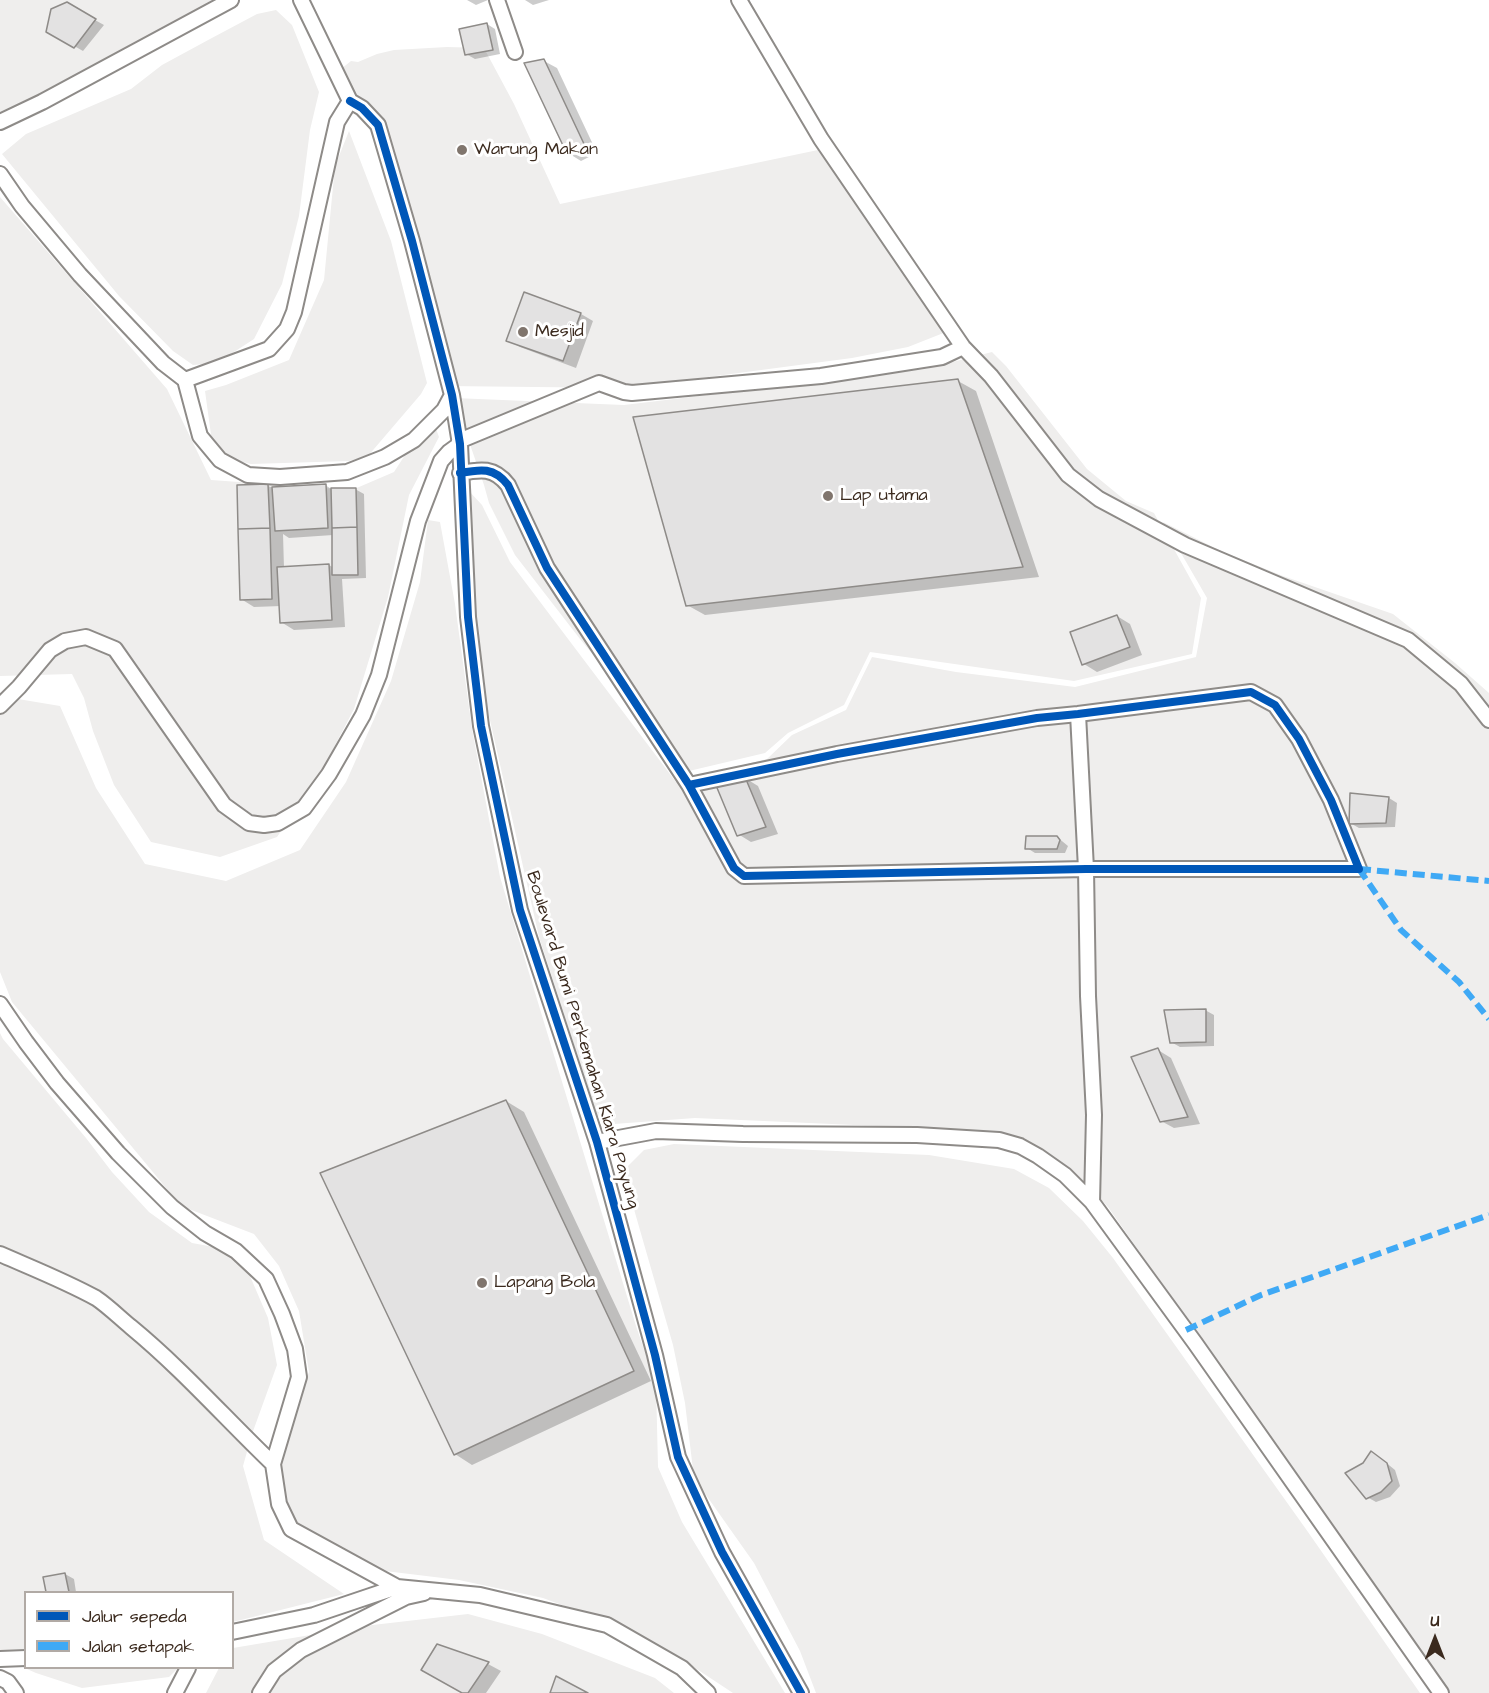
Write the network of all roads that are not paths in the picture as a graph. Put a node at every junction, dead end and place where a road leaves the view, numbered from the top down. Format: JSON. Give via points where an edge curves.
{"nodes":[{"id":1,"x":231,"y":0,"type":"edge"},
{"id":2,"x":301,"y":0,"type":"edge"},
{"id":3,"x":497,"y":0,"type":"edge"},
{"id":4,"x":739,"y":0,"type":"edge"},
{"id":5,"x":515,"y":52,"type":"dead end"},
{"id":6,"x":350,"y":101,"type":"junction"},
{"id":7,"x":0,"y":122,"type":"edge"},
{"id":8,"x":0,"y":174,"type":"edge"},
{"id":9,"x":963,"y":347,"type":"junction"},
{"id":10,"x":185,"y":380,"type":"junction"},
{"id":11,"x":452,"y":395,"type":"junction"},
{"id":12,"x":460,"y":442,"type":"junction"},
{"id":13,"x":460,"y":473,"type":"junction"},
{"id":14,"x":0,"y":706,"type":"edge"},
{"id":15,"x":1078,"y":714,"type":"junction"},
{"id":16,"x":1489,"y":720,"type":"edge"},
{"id":17,"x":689,"y":784,"type":"junction"},
{"id":18,"x":1086,"y":869,"type":"junction"},
{"id":19,"x":0,"y":1004,"type":"edge"},
{"id":20,"x":597,"y":1142,"type":"junction"},
{"id":21,"x":1092,"y":1202,"type":"junction"},
{"id":22,"x":0,"y":1254,"type":"edge"},
{"id":23,"x":273,"y":1464,"type":"junction"},
{"id":24,"x":397,"y":1587,"type":"junction"},
{"id":25,"x":442,"y":1590,"type":"junction"},
{"id":26,"x":234,"y":1632,"type":"edge"},
{"id":27,"x":24,"y":1658,"type":"edge"},
{"id":28,"x":0,"y":1659,"type":"edge"},
{"id":29,"x":187,"y":1669,"type":"edge"},
{"id":30,"x":0,"y":1678,"type":"edge"},
{"id":31,"x":16,"y":1693,"type":"edge"},
{"id":32,"x":175,"y":1693,"type":"edge"},
{"id":33,"x":260,"y":1693,"type":"edge"},
{"id":34,"x":708,"y":1693,"type":"edge"},
{"id":35,"x":801,"y":1693,"type":"edge"},
{"id":36,"x":1441,"y":1693,"type":"edge"}],
"edges":[{"from":1,"to":7,"type":"street"},
{"from":2,"to":6,"type":"street"},
{"from":3,"to":5,"type":"street"},
{"from":4,"to":9,"type":"street","via":[[821,139]]},
{"from":6,"to":10,"type":"street","via":[[338,122],[287,329],[269,350]]},
{"from":6,"to":11,"type":"street","name":"Boulevard Bumi Perkemahan Kiara Payung","via":[[378,125]]},
{"from":8,"to":10,"type":"street","via":[[80,275],[163,363]]},
{"from":9,"to":12,"type":"street","via":[[942,357],[820,376],[632,393],[599,383]]},
{"from":9,"to":16,"type":"street","via":[[991,376],[1068,475],[1099,499],[1185,545],[1408,640],[1461,684]]},
{"from":10,"to":11,"type":"street","via":[[200,436],[220,460],[248,475],[280,477],[347,472],[385,458],[414,440],[444,410]]},
{"from":11,"to":12,"type":"street","name":"Boulevard Bumi Perkemahan Kiara Payung"},
{"from":12,"to":13,"type":"street","name":"Boulevard Bumi Perkemahan Kiara Payung"},
{"from":12,"to":14,"type":"street","via":[[441,461],[418,521],[379,675],[363,715],[329,774],[296,813],[278,823],[264,825],[249,823],[224,806],[115,649],[86,637],[65,641],[50,650]]},
{"from":13,"to":17,"type":"street","via":[[480,469],[501,476],[508,485],[547,568]]},
{"from":13,"to":20,"type":"street","name":"Boulevard Bumi Perkemahan Kiara Payung","via":[[468,617],[481,726],[520,910]]},
{"from":15,"to":17,"type":"street","via":[[1037,718]]},
{"from":15,"to":18,"type":"street"},
{"from":15,"to":18,"type":"street","via":[[1251,692],[1265,698],[1275,705],[1299,739],[1331,800],[1359,869]]},
{"from":17,"to":18,"type":"street","via":[[735,868],[744,876]]},
{"from":18,"to":21,"type":"street","via":[[1094,1132]]},
{"from":19,"to":23,"type":"street","via":[[57,1083],[118,1153],[172,1207],[236,1251],[266,1279],[295,1349],[298,1377]]},
{"from":20,"to":21,"type":"street","via":[[656,1131],[999,1140],[1038,1156],[1065,1175]]},
{"from":20,"to":35,"type":"street","name":"Boulevard Bumi Perkemahan Kiara Payung","via":[[655,1355],[678,1457],[722,1552]]},
{"from":21,"to":36,"type":"street","via":[[1196,1343]]},
{"from":22,"to":23,"type":"street","via":[[98,1299],[151,1343]]},
{"from":23,"to":24,"type":"street","via":[[279,1504],[291,1529]]},
{"from":24,"to":25,"type":"street"},
{"from":24,"to":26,"type":"street","via":[[315,1615]]},
{"from":25,"to":33,"type":"street","via":[[406,1597],[301,1650],[274,1671]]},
{"from":25,"to":34,"type":"street","via":[[607,1625],[682,1668]]},
{"from":27,"to":28,"type":"street"},
{"from":29,"to":32,"type":"street"},
{"from":30,"to":31,"type":"street"}]}
